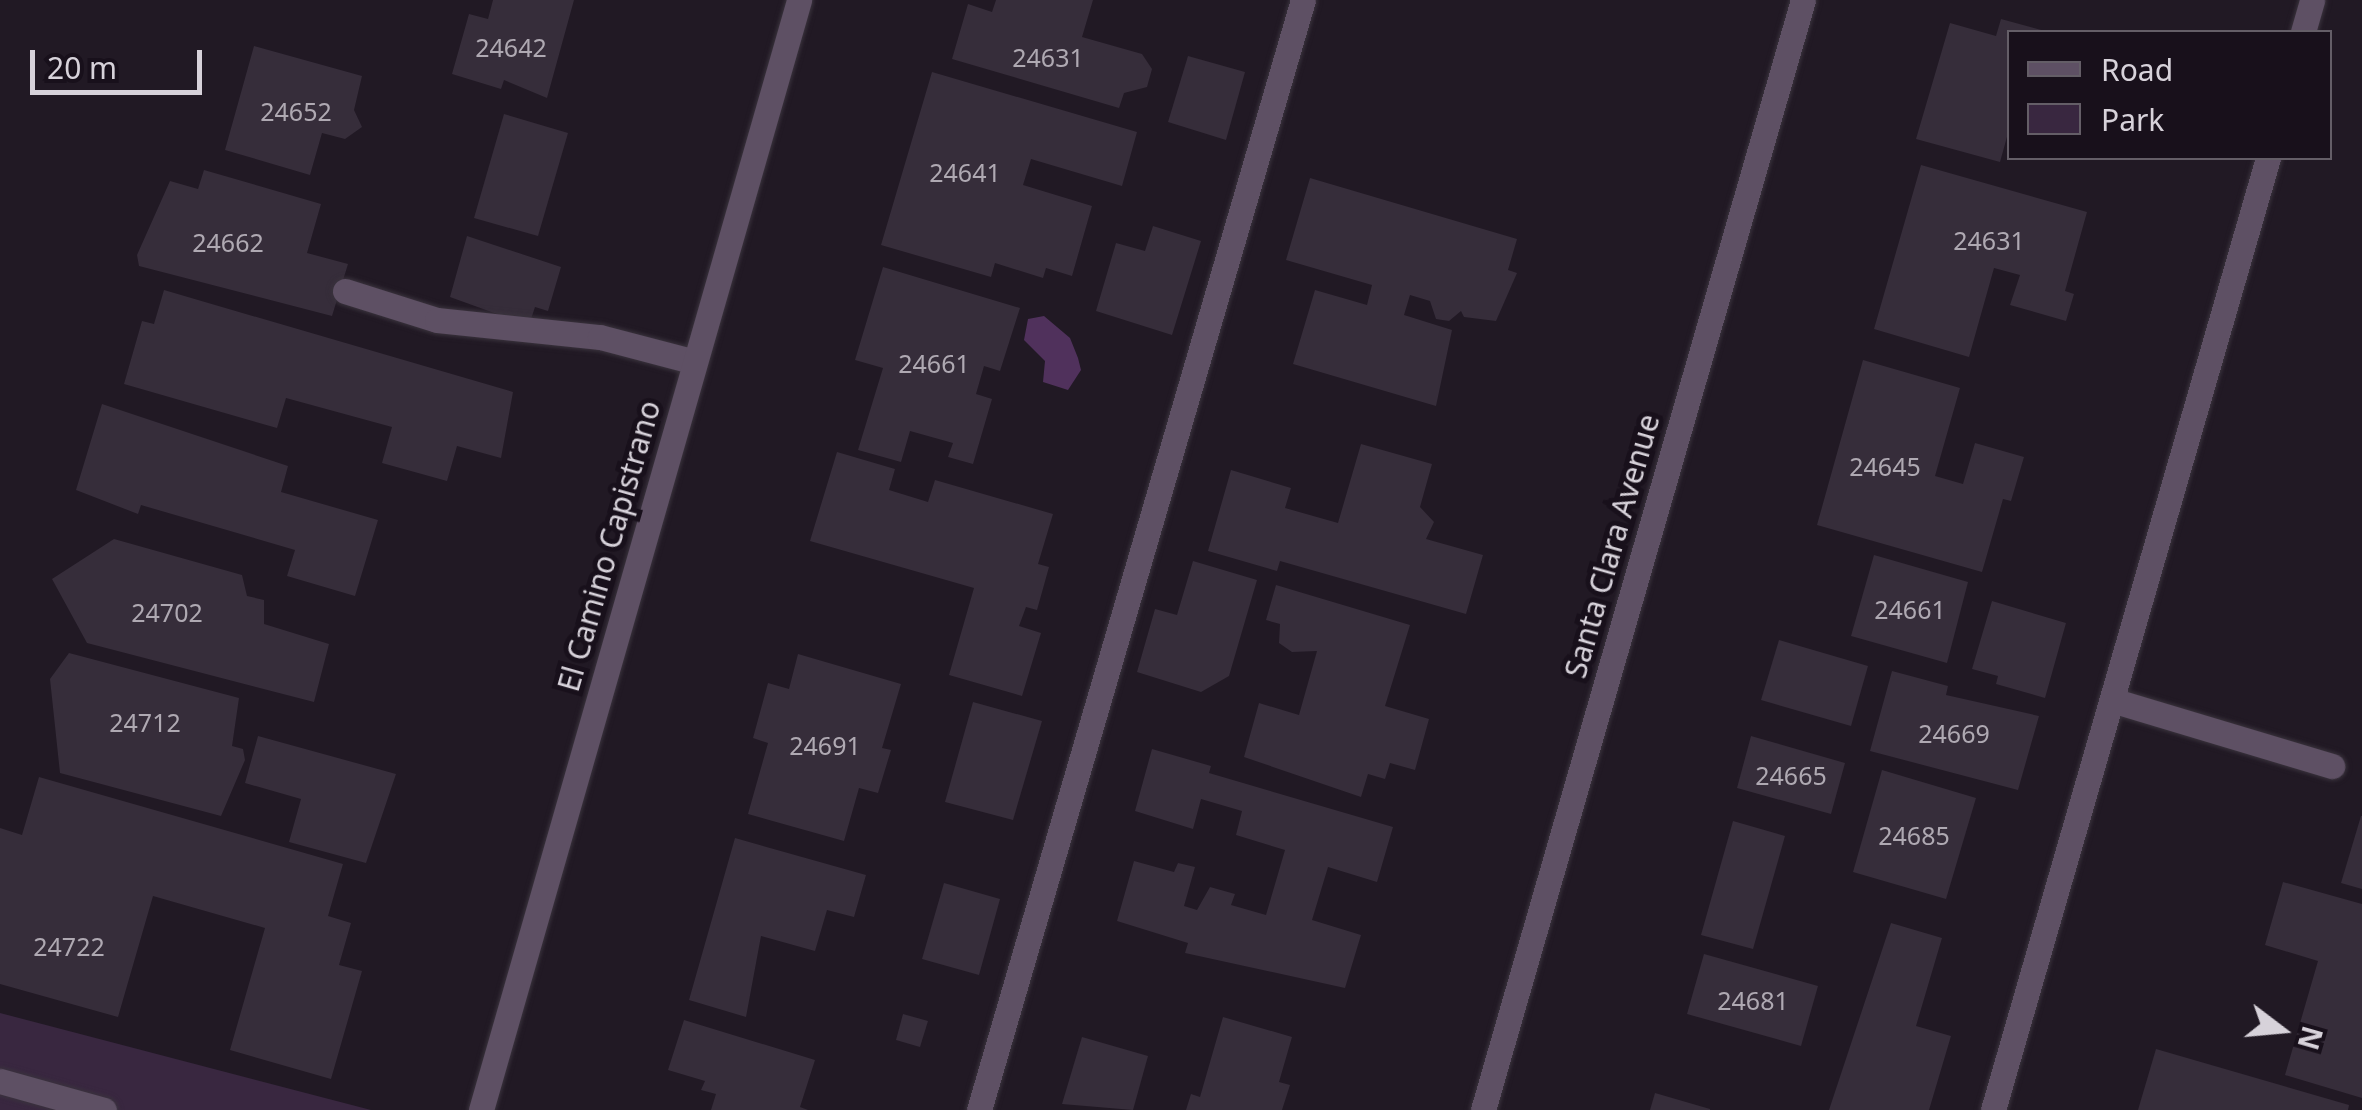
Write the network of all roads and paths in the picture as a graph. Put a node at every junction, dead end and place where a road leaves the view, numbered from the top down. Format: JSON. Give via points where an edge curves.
{"nodes":[{"id":1,"x":799,"y":0,"type":"edge"},
{"id":2,"x":1303,"y":0,"type":"edge"},
{"id":3,"x":1803,"y":0,"type":"edge"},
{"id":4,"x":2312,"y":0,"type":"edge"},
{"id":5,"x":2304,"y":30,"type":"edge"},
{"id":6,"x":2267,"y":160,"type":"edge"},
{"id":7,"x":345,"y":291,"type":"dead end"},
{"id":8,"x":695,"y":362,"type":"junction"},
{"id":9,"x":2112,"y":700,"type":"junction"},
{"id":10,"x":2332,"y":766,"type":"dead end"},
{"id":11,"x":0,"y":1080,"type":"edge"},
{"id":12,"x":104,"y":1110,"type":"edge"},
{"id":13,"x":481,"y":1110,"type":"edge"},
{"id":14,"x":979,"y":1110,"type":"edge"},
{"id":15,"x":1483,"y":1110,"type":"edge"},
{"id":16,"x":1993,"y":1110,"type":"edge"}],
"edges":[{"from":1,"to":8,"type":"street","name":"El Camino Capistrano"},
{"from":2,"to":14,"type":"street"},
{"from":3,"to":15,"type":"street","name":"Santa Clara Avenue"},
{"from":4,"to":5,"type":"street"},
{"from":6,"to":9,"type":"street"},
{"from":7,"to":8,"type":"street","via":[[437,320],[600,336]]},
{"from":8,"to":13,"type":"street","name":"El Camino Capistrano"},
{"from":9,"to":10,"type":"street"},
{"from":9,"to":16,"type":"street"},
{"from":11,"to":12,"type":"street"}]}
